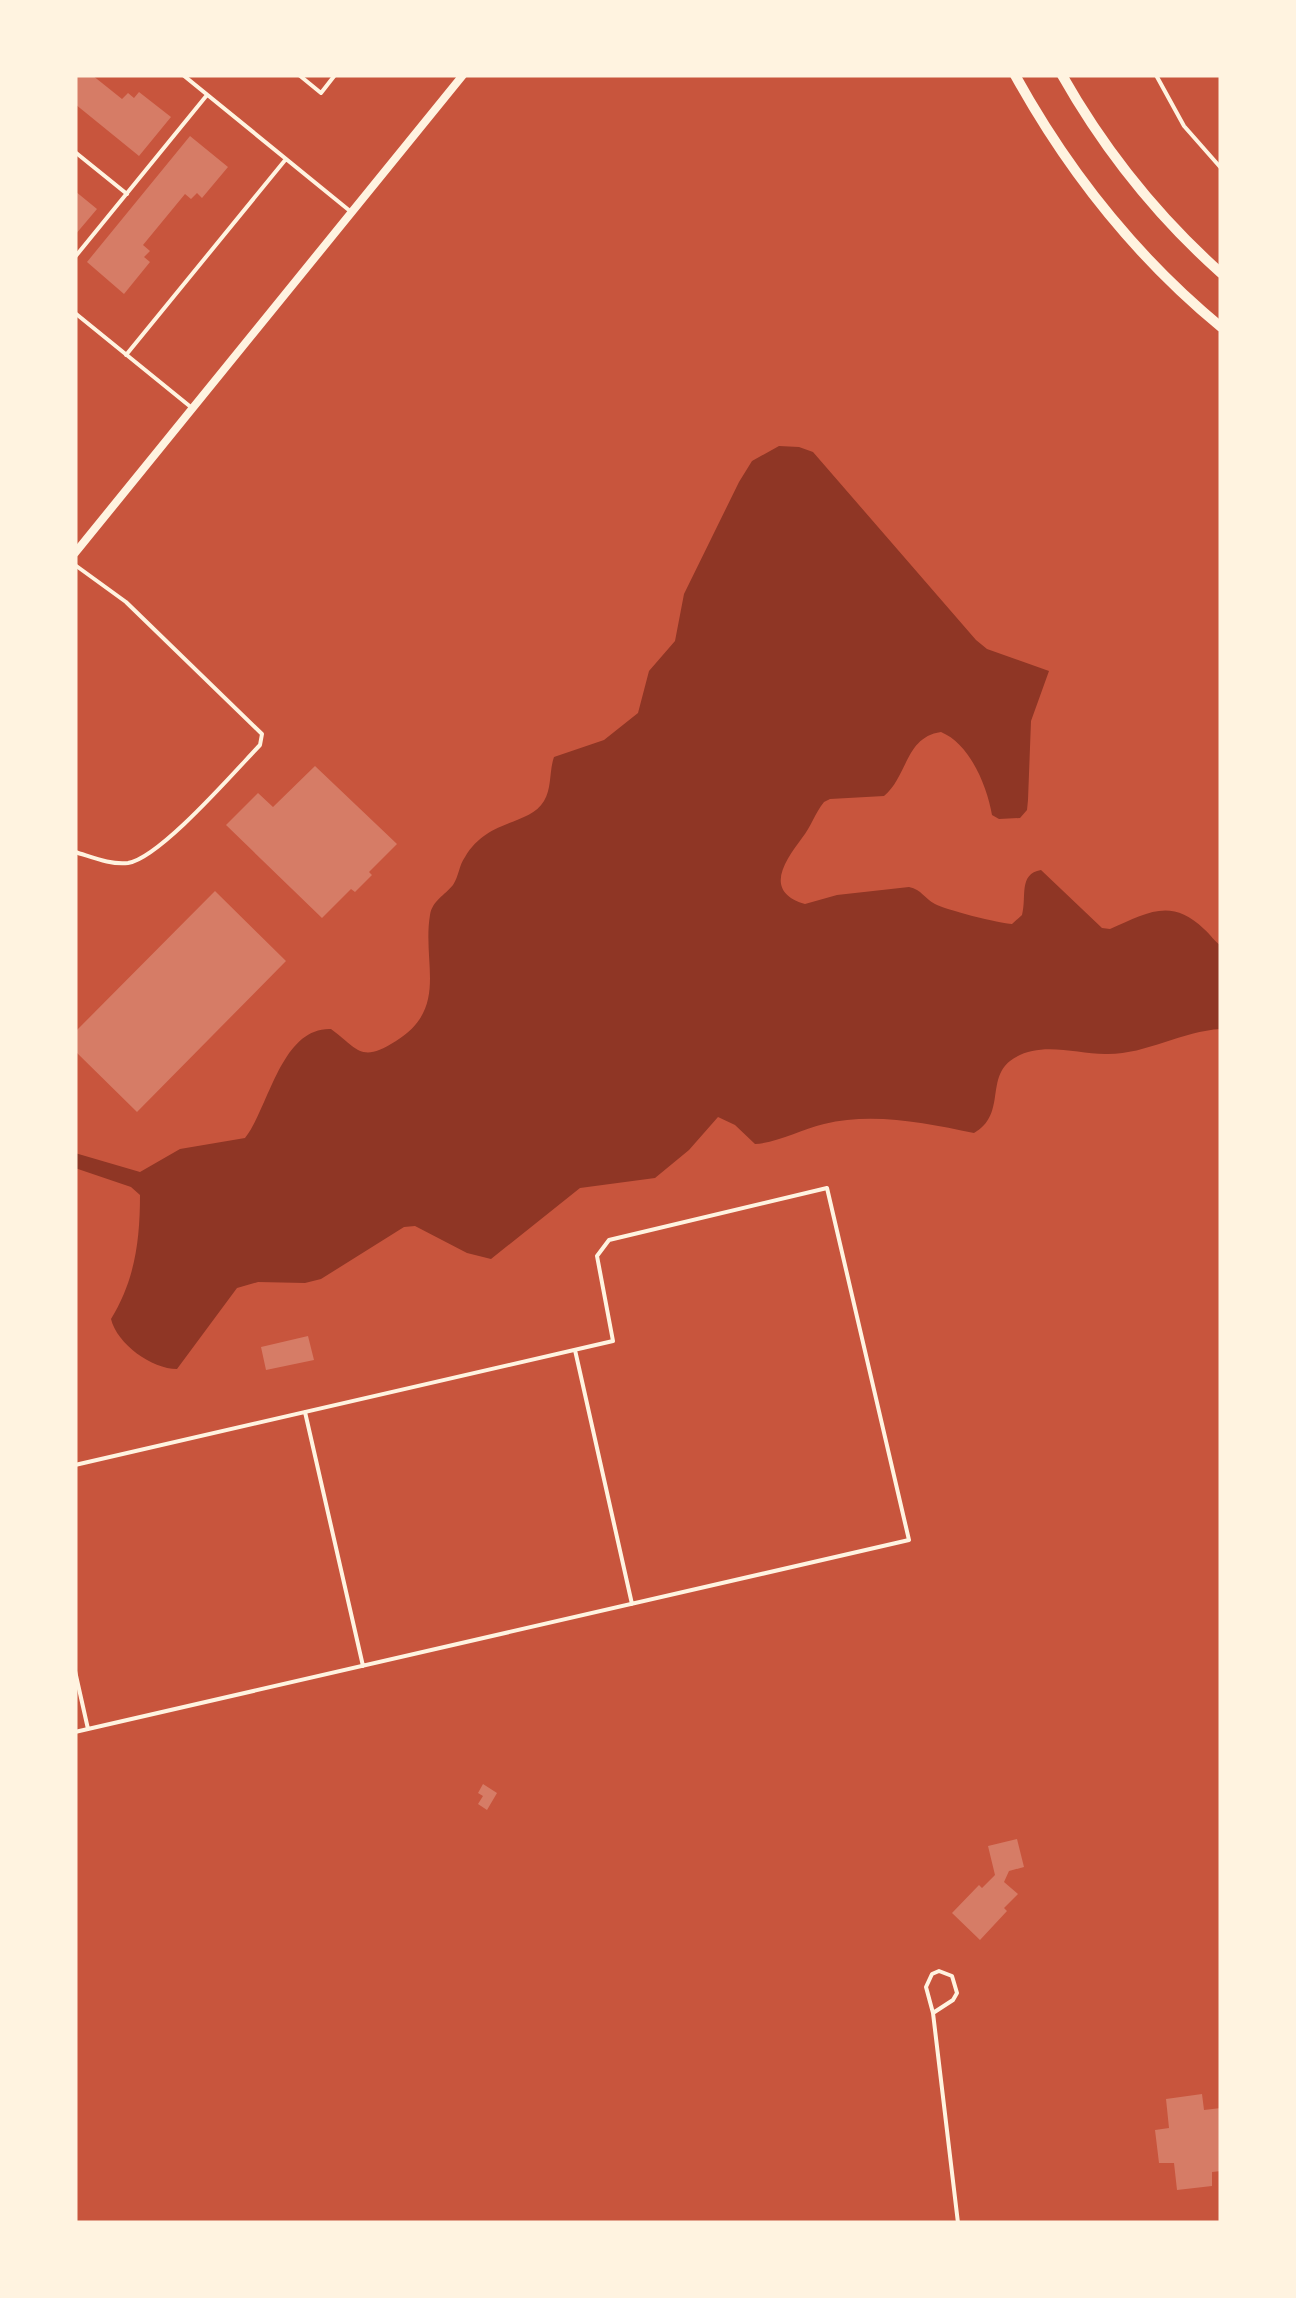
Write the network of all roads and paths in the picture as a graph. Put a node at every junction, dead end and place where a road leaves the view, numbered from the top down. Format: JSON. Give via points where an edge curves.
{"nodes":[{"id":1,"x":183,"y":75,"type":"edge"},
{"id":2,"x":299,"y":75,"type":"edge"},
{"id":3,"x":335,"y":75,"type":"edge"},
{"id":4,"x":1015,"y":75,"type":"edge"},
{"id":5,"x":1062,"y":75,"type":"edge"},
{"id":6,"x":1156,"y":75,"type":"edge"},
{"id":7,"x":462,"y":77,"type":"edge"},
{"id":8,"x":207,"y":95,"type":"junction"},
{"id":9,"x":75,"y":152,"type":"edge"},
{"id":10,"x":286,"y":159,"type":"junction"},
{"id":11,"x":1221,"y":168,"type":"edge"},
{"id":12,"x":127,"y":194,"type":"junction"},
{"id":13,"x":352,"y":212,"type":"junction"},
{"id":14,"x":75,"y":257,"type":"edge"},
{"id":15,"x":1221,"y":273,"type":"edge"},
{"id":16,"x":75,"y":314,"type":"edge"},
{"id":17,"x":1221,"y":327,"type":"edge"},
{"id":18,"x":126,"y":355,"type":"junction"},
{"id":19,"x":192,"y":408,"type":"junction"},
{"id":20,"x":75,"y":554,"type":"edge"},
{"id":21,"x":75,"y":564,"type":"edge"},
{"id":22,"x":75,"y":852,"type":"edge"},
{"id":23,"x":575,"y":1350,"type":"junction"},
{"id":24,"x":305,"y":1412,"type":"junction"},
{"id":25,"x":75,"y":1465,"type":"edge"},
{"id":26,"x":632,"y":1604,"type":"junction"},
{"id":27,"x":363,"y":1666,"type":"junction"},
{"id":28,"x":75,"y":1671,"type":"edge"},
{"id":29,"x":88,"y":1729,"type":"junction"},
{"id":30,"x":75,"y":1732,"type":"edge"},
{"id":31,"x":933,"y":2013,"type":"junction"},
{"id":32,"x":958,"y":2223,"type":"edge"}],
"edges":[{"from":1,"to":8,"type":"lane"},
{"from":2,"to":3,"type":"lane","via":[[321,93]]},
{"from":4,"to":17,"type":"street","via":[[1109,218]]},
{"from":5,"to":15,"type":"street","via":[[1146,200]]},
{"from":6,"to":11,"type":"lane","via":[[1184,126]]},
{"from":7,"to":13,"type":"street"},
{"from":8,"to":10,"type":"lane"},
{"from":8,"to":12,"type":"lane"},
{"from":9,"to":12,"type":"lane"},
{"from":10,"to":13,"type":"lane"},
{"from":10,"to":18,"type":"lane"},
{"from":12,"to":14,"type":"lane"},
{"from":13,"to":19,"type":"street"},
{"from":16,"to":18,"type":"lane"},
{"from":18,"to":19,"type":"lane"},
{"from":19,"to":20,"type":"street"},
{"from":21,"to":22,"type":"lane","via":[[126,602],[262,734],[260,745],[154,852],[130,863]]},
{"from":23,"to":24,"type":"lane"},
{"from":23,"to":26,"type":"lane"},
{"from":23,"to":26,"type":"lane","via":[[613,1341],[597,1256],[609,1240],[828,1188],[909,1540]]},
{"from":24,"to":25,"type":"lane"},
{"from":24,"to":27,"type":"lane"},
{"from":26,"to":27,"type":"lane"},
{"from":27,"to":29,"type":"lane"},
{"from":28,"to":29,"type":"lane"},
{"from":29,"to":30,"type":"lane"},
{"from":31,"to":31,"type":"lane","via":[[928,1980],[947,1972],[957,1993]]},
{"from":31,"to":32,"type":"lane"}]}
